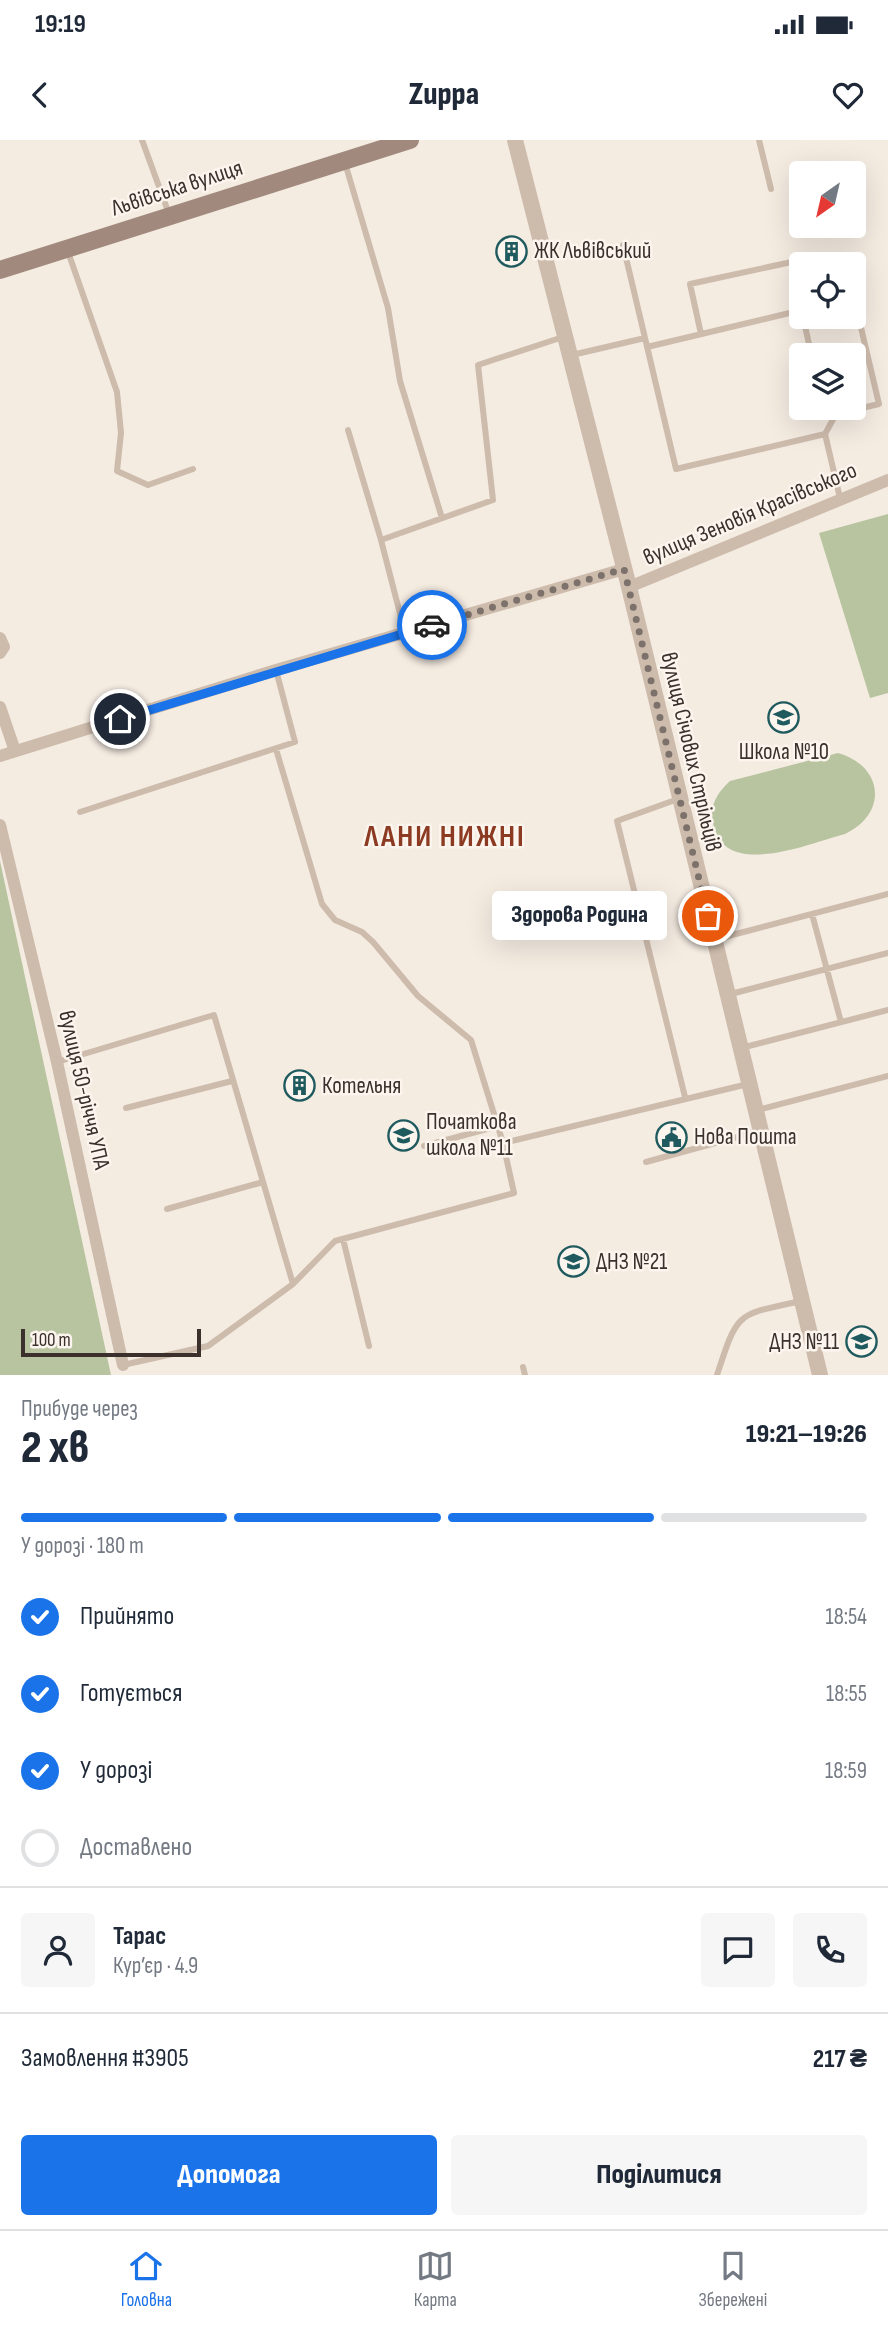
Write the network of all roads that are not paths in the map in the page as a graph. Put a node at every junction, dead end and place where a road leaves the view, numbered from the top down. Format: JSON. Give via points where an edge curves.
{"nodes":[{"id":1,"x":142,"y":140,"type":"edge"},
{"id":2,"x":410,"y":140,"type":"edge"},
{"id":3,"x":515,"y":140,"type":"edge"},
{"id":4,"x":760,"y":140,"type":"edge"},
{"id":5,"x":345,"y":161,"type":"junction"},
{"id":6,"x":771,"y":189,"type":"dead end"},
{"id":7,"x":170,"y":217,"type":"junction"},
{"id":8,"x":623,"y":245,"type":"dead end"},
{"id":9,"x":67,"y":249,"type":"junction"},
{"id":10,"x":789,"y":263,"type":"edge"},
{"id":11,"x":0,"y":270,"type":"edge"},
{"id":12,"x":789,"y":313,"type":"edge"},
{"id":13,"x":861,"y":329,"type":"edge"},
{"id":14,"x":701,"y":334,"type":"junction"},
{"id":15,"x":563,"y":337,"type":"junction"},
{"id":16,"x":645,"y":338,"type":"junction"},
{"id":17,"x":647,"y":348,"type":"junction"},
{"id":18,"x":568,"y":356,"type":"junction"},
{"id":19,"x":348,"y":430,"type":"dead end"},
{"id":20,"x":825,"y":434,"type":"junction"},
{"id":21,"x":194,"y":469,"type":"dead end"},
{"id":22,"x":888,"y":480,"type":"edge"},
{"id":23,"x":840,"y":498,"type":"junction"},
{"id":24,"x":442,"y":519,"type":"junction"},
{"id":25,"x":381,"y":540,"type":"junction"},
{"id":26,"x":624,"y":569,"type":"junction"},
{"id":27,"x":629,"y":587,"type":"junction"},
{"id":28,"x":405,"y":633,"type":"junction"},
{"id":29,"x":0,"y":638,"type":"edge"},
{"id":30,"x":0,"y":653,"type":"edge"},
{"id":31,"x":276,"y":670,"type":"junction"},
{"id":32,"x":0,"y":707,"type":"edge"},
{"id":33,"x":276,"y":748,"type":"junction"},
{"id":34,"x":15,"y":751,"type":"junction"},
{"id":35,"x":0,"y":756,"type":"edge"},
{"id":36,"x":678,"y":799,"type":"junction"},
{"id":37,"x":80,"y":812,"type":"dead end"},
{"id":38,"x":0,"y":825,"type":"edge"},
{"id":39,"x":888,"y":894,"type":"edge"},
{"id":40,"x":812,"y":914,"type":"junction"},
{"id":41,"x":714,"y":939,"type":"junction"},
{"id":42,"x":888,"y":953,"type":"edge"},
{"id":43,"x":827,"y":969,"type":"junction"},
{"id":44,"x":727,"y":995,"type":"junction"},
{"id":45,"x":888,"y":1010,"type":"edge"},
{"id":46,"x":841,"y":1022,"type":"junction"},
{"id":47,"x":741,"y":1048,"type":"junction"},
{"id":48,"x":57,"y":1062,"type":"junction"},
{"id":49,"x":888,"y":1076,"type":"edge"},
{"id":50,"x":232,"y":1081,"type":"junction"},
{"id":51,"x":750,"y":1084,"type":"junction"},
{"id":52,"x":685,"y":1097,"type":"junction"},
{"id":53,"x":126,"y":1108,"type":"dead end"},
{"id":54,"x":756,"y":1111,"type":"junction"},
{"id":55,"x":498,"y":1126,"type":"junction"},
{"id":56,"x":761,"y":1130,"type":"junction"},
{"id":57,"x":503,"y":1143,"type":"junction"},
{"id":58,"x":424,"y":1146,"type":"dead end"},
{"id":59,"x":646,"y":1162,"type":"dead end"},
{"id":60,"x":263,"y":1182,"type":"junction"},
{"id":61,"x":167,"y":1209,"type":"dead end"},
{"id":62,"x":343,"y":1239,"type":"junction"},
{"id":63,"x":293,"y":1284,"type":"junction"},
{"id":64,"x":801,"y":1301,"type":"junction"},
{"id":65,"x":369,"y":1346,"type":"dead end"},
{"id":66,"x":123,"y":1365,"type":"joint"},
{"id":67,"x":523,"y":1367,"type":"dead end"},
{"id":68,"x":525,"y":1375,"type":"edge"},
{"id":69,"x":717,"y":1375,"type":"edge"},
{"id":70,"x":820,"y":1375,"type":"edge"}],
"edges":[{"from":1,"to":7,"type":"lane"},
{"from":2,"to":5,"type":"main road","name":"Львівська вулиця"},
{"from":3,"to":15,"type":"street","name":"вулиця Січових Стрільців"},
{"from":4,"to":6,"type":"lane"},
{"from":5,"to":7,"type":"main road","name":"Львівська вулиця"},
{"from":5,"to":24,"type":"lane","via":[[388,308],[400,381]]},
{"from":7,"to":9,"type":"main road","name":"Львівська вулиця"},
{"from":8,"to":16,"type":"lane"},
{"from":9,"to":11,"type":"main road","name":"Львівська вулиця"},
{"from":9,"to":21,"type":"lane","via":[[117,392],[121,433],[117,471],[148,485]]},
{"from":10,"to":14,"type":"lane","via":[[690,284]]},
{"from":12,"to":14,"type":"lane"},
{"from":13,"to":20,"type":"lane","via":[[879,404],[836,414]]},
{"from":14,"to":17,"type":"lane"},
{"from":15,"to":18,"type":"street","name":"вулиця Січових Стрільців"},
{"from":15,"to":24,"type":"lane","via":[[478,365],[493,500]]},
{"from":16,"to":17,"type":"lane"},
{"from":16,"to":18,"type":"lane"},
{"from":17,"to":20,"type":"lane","via":[[676,468]]},
{"from":18,"to":26,"type":"street","name":"вулиця Січових Стрільців"},
{"from":19,"to":25,"type":"lane"},
{"from":20,"to":23,"type":"lane"},
{"from":22,"to":23,"type":"street","name":"вулиця Зеновія Красівського"},
{"from":23,"to":27,"type":"street","name":"вулиця Зеновія Красівського"},
{"from":24,"to":25,"type":"lane"},
{"from":25,"to":28,"type":"lane"},
{"from":26,"to":27,"type":"street","name":"вулиця Січових Стрільців"},
{"from":26,"to":28,"type":"street"},
{"from":27,"to":36,"type":"street","name":"вулиця Січових Стрільців"},
{"from":28,"to":31,"type":"street"},
{"from":29,"to":30,"type":"street","via":[[4,647]]},
{"from":31,"to":33,"type":"lane","via":[[295,742]]},
{"from":31,"to":34,"type":"street"},
{"from":32,"to":34,"type":"street"},
{"from":33,"to":37,"type":"lane"},
{"from":33,"to":55,"type":"lane","via":[[322,904],[335,920],[373,942],[418,996],[471,1040]]},
{"from":34,"to":35,"type":"street"},
{"from":36,"to":41,"type":"street","name":"вулиця Січових Стрільців"},
{"from":36,"to":52,"type":"lane","via":[[617,821]]},
{"from":38,"to":48,"type":"street","name":"вулиця 50-річчя УПА"},
{"from":39,"to":40,"type":"lane"},
{"from":40,"to":41,"type":"lane"},
{"from":40,"to":43,"type":"lane"},
{"from":41,"to":44,"type":"street","name":"вулиця Січових Стрільців"},
{"from":42,"to":43,"type":"lane"},
{"from":43,"to":44,"type":"lane"},
{"from":43,"to":46,"type":"lane"},
{"from":44,"to":47,"type":"street","name":"вулиця Січових Стрільців"},
{"from":45,"to":46,"type":"lane"},
{"from":46,"to":47,"type":"lane"},
{"from":47,"to":51,"type":"street","name":"вулиця Січових Стрільців"},
{"from":48,"to":50,"type":"lane","via":[[214,1015]]},
{"from":48,"to":66,"type":"street","name":"вулиця 50-річчя УПА"},
{"from":49,"to":54,"type":"lane"},
{"from":50,"to":53,"type":"lane"},
{"from":50,"to":60,"type":"lane"},
{"from":51,"to":52,"type":"lane"},
{"from":51,"to":54,"type":"street","name":"вулиця Січових Стрільців"},
{"from":52,"to":57,"type":"lane"},
{"from":54,"to":56,"type":"street","name":"вулиця Січових Стрільців"},
{"from":55,"to":57,"type":"lane"},
{"from":55,"to":58,"type":"lane"},
{"from":56,"to":59,"type":"lane"},
{"from":56,"to":64,"type":"street","name":"вулиця Січових Стрільців"},
{"from":57,"to":62,"type":"lane","via":[[514,1193]]},
{"from":60,"to":61,"type":"lane"},
{"from":60,"to":63,"type":"lane"},
{"from":62,"to":63,"type":"lane","via":[[335,1241]]},
{"from":62,"to":65,"type":"lane"},
{"from":63,"to":66,"type":"lane","via":[[208,1346]]},
{"from":64,"to":69,"type":"lane","via":[[744,1315],[734,1326]]},
{"from":64,"to":70,"type":"street","name":"вулиця Січових Стрільців"},
{"from":67,"to":68,"type":"lane"}]}
